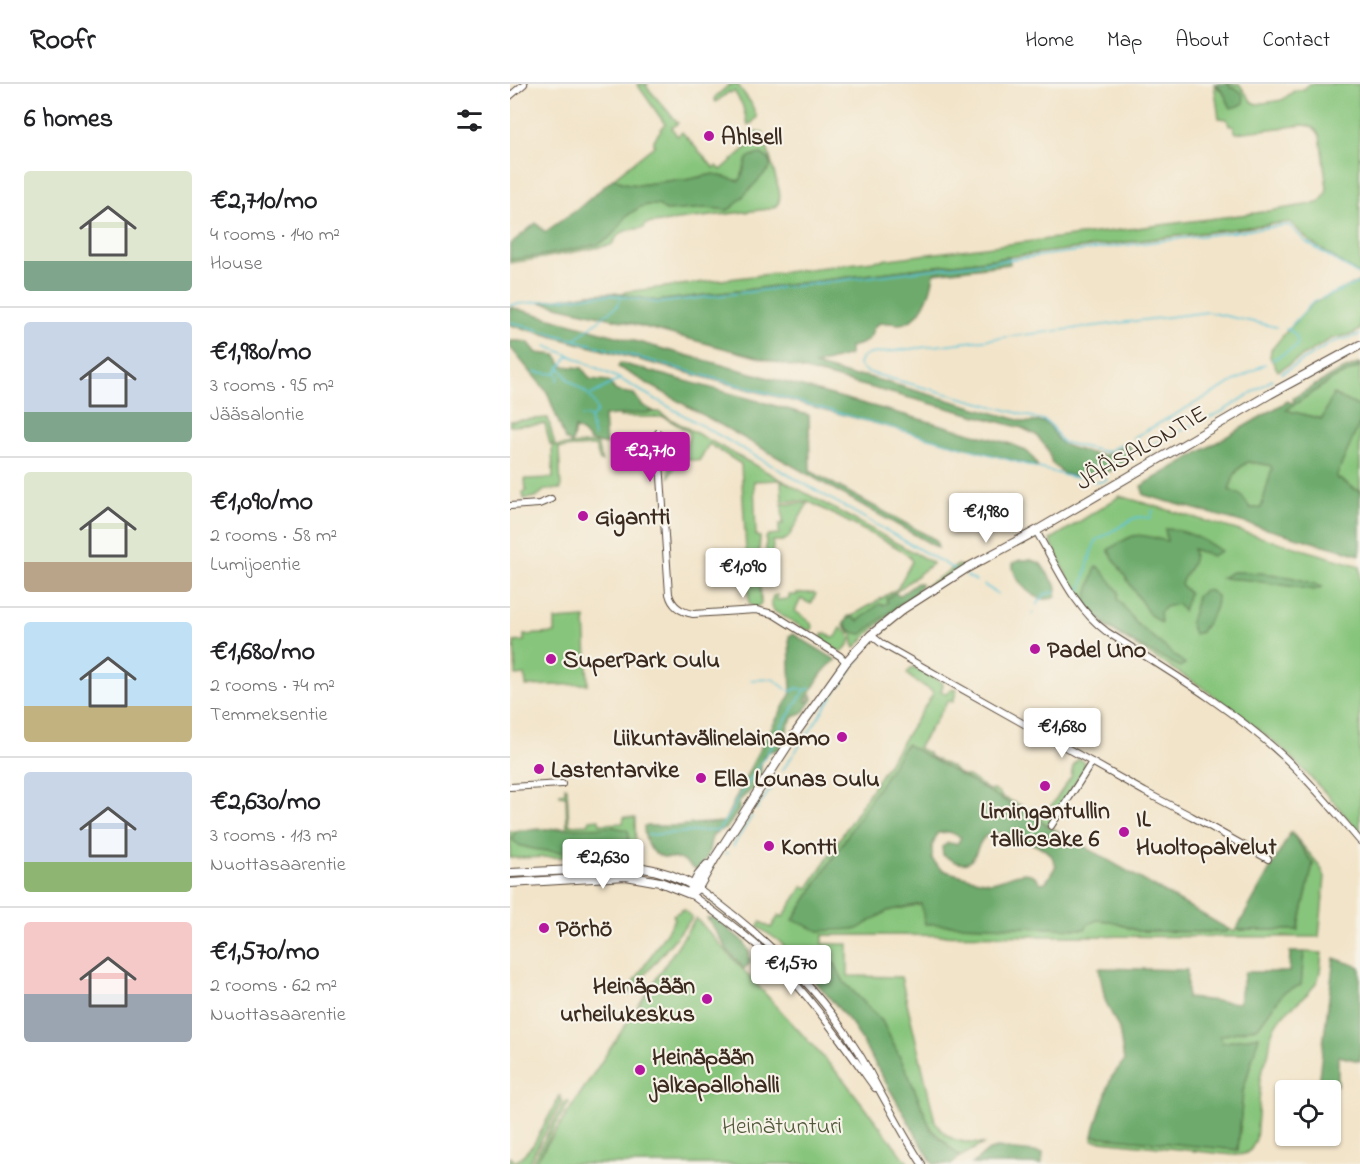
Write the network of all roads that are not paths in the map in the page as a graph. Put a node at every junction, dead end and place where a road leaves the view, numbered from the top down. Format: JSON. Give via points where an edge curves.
{"nodes":[{"id":1,"x":524,"y":84,"type":"edge"},
{"id":2,"x":510,"y":96,"type":"edge"},
{"id":3,"x":1360,"y":345,"type":"edge"},
{"id":4,"x":658,"y":433,"type":"dead end"},
{"id":5,"x":550,"y":499,"type":"dead end"},
{"id":6,"x":510,"y":506,"type":"edge"},
{"id":7,"x":1036,"y":531,"type":"junction"},
{"id":8,"x":871,"y":635,"type":"junction"},
{"id":9,"x":846,"y":662,"type":"junction"},
{"id":10,"x":1092,"y":762,"type":"junction"},
{"id":11,"x":562,"y":784,"type":"dead end"},
{"id":12,"x":510,"y":787,"type":"edge"},
{"id":13,"x":1052,"y":826,"type":"dead end"},
{"id":14,"x":1360,"y":841,"type":"edge"},
{"id":15,"x":1268,"y":859,"type":"dead end"},
{"id":16,"x":510,"y":873,"type":"edge"},
{"id":17,"x":510,"y":883,"type":"edge"},
{"id":18,"x":695,"y":887,"type":"junction"},
{"id":19,"x":690,"y":894,"type":"junction"},
{"id":20,"x":886,"y":1103,"type":"junction"},
{"id":21,"x":922,"y":1164,"type":"edge"}],
"edges":[{"from":1,"to":2,"type":"street"},
{"from":3,"to":7,"type":"main road","name":"JÄÄSALONTIE"},
{"from":4,"to":9,"type":"street","via":[[669,594],[673,604],[693,614],[756,610],[773,614]]},
{"from":5,"to":6,"type":"street","via":[[539,504]]},
{"from":7,"to":8,"type":"main road","name":"JÄÄSALONTIE","via":[[967,568],[903,609]]},
{"from":7,"to":14,"type":"street","via":[[1068,588],[1094,621],[1207,697],[1281,754]]},
{"from":8,"to":9,"type":"main road","name":"JÄÄSALONTIE"},
{"from":8,"to":10,"type":"street"},
{"from":9,"to":18,"type":"main road","name":"JÄÄSALONTIE"},
{"from":10,"to":13,"type":"street"},
{"from":10,"to":15,"type":"street"},
{"from":11,"to":12,"type":"street"},
{"from":16,"to":18,"type":"main road","via":[[638,867],[676,876]]},
{"from":17,"to":19,"type":"main road","via":[[626,876],[660,882]]},
{"from":18,"to":19,"type":"main road","name":"JÄÄSALONTIE"},
{"from":18,"to":20,"type":"street","via":[[761,938],[817,994],[858,1050]]},
{"from":19,"to":20,"type":"street","via":[[786,972]]},
{"from":20,"to":21,"type":"street"}]}
